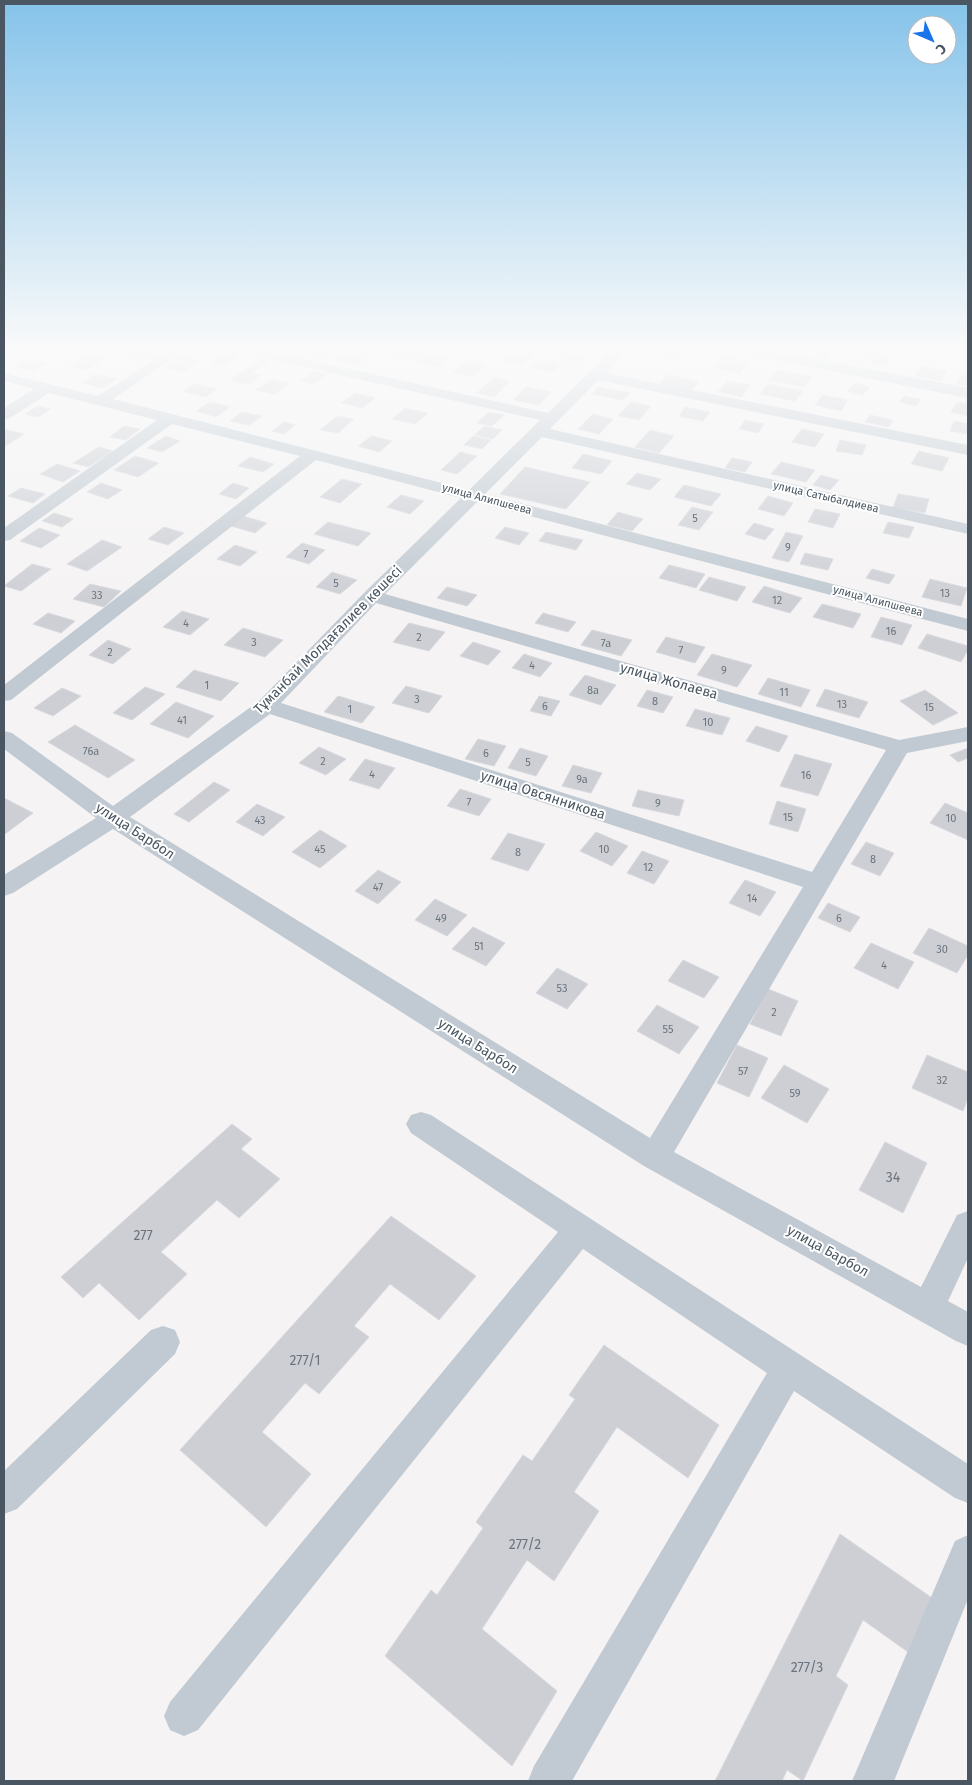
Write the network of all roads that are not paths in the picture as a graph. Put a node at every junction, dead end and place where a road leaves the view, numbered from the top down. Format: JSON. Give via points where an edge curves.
{"nodes":[{"id":1,"x":146,"y":435,"type":"edge"},
{"id":2,"x":239,"y":435,"type":"edge"},
{"id":3,"x":533,"y":435,"type":"edge"},
{"id":4,"x":590,"y":435,"type":"edge"},
{"id":5,"x":895,"y":435,"type":"edge"},
{"id":6,"x":968,"y":450,"type":"edge"},
{"id":7,"x":314,"y":454,"type":"junction"},
{"id":8,"x":474,"y":496,"type":"junction"},
{"id":9,"x":968,"y":529,"type":"edge"},
{"id":10,"x":4,"y":536,"type":"edge"},
{"id":11,"x":372,"y":596,"type":"junction"},
{"id":12,"x":968,"y":625,"type":"edge"},
{"id":13,"x":4,"y":695,"type":"edge"},
{"id":14,"x":266,"y":706,"type":"junction"},
{"id":15,"x":968,"y":734,"type":"edge"},
{"id":16,"x":4,"y":738,"type":"edge"},
{"id":17,"x":899,"y":747,"type":"junction"},
{"id":18,"x":113,"y":818,"type":"junction"},
{"id":19,"x":820,"y":883,"type":"junction"},
{"id":20,"x":4,"y":886,"type":"edge"},
{"id":21,"x":421,"y":1124,"type":"dead end"},
{"id":22,"x":655,"y":1157,"type":"junction"},
{"id":23,"x":968,"y":1225,"type":"edge"},
{"id":24,"x":580,"y":1229,"type":"junction"},
{"id":25,"x":929,"y":1306,"type":"junction"},
{"id":26,"x":968,"y":1330,"type":"edge"},
{"id":27,"x":163,"y":1342,"type":"dead end"},
{"id":28,"x":789,"y":1368,"type":"junction"},
{"id":29,"x":968,"y":1485,"type":"edge"},
{"id":30,"x":4,"y":1496,"type":"edge"},
{"id":31,"x":968,"y":1554,"type":"edge"},
{"id":32,"x":184,"y":1716,"type":"dead end"},
{"id":33,"x":549,"y":1781,"type":"edge"},
{"id":34,"x":873,"y":1781,"type":"edge"}],
"edges":[{"from":1,"to":10,"type":"street"},
{"from":2,"to":7,"type":"street","name":"улица Алипшеева"},
{"from":3,"to":8,"type":"street","name":"Тұманбай Молдағалиев көшесі"},
{"from":4,"to":9,"type":"street","name":"улица Сатыбалдиева"},
{"from":5,"to":6,"type":"street"},
{"from":7,"to":8,"type":"street","name":"улица Алипшеева"},
{"from":7,"to":13,"type":"street"},
{"from":8,"to":11,"type":"street","name":"Тұманбай Молдағалиев көшесі"},
{"from":8,"to":12,"type":"street","name":"улица Алипшеева"},
{"from":11,"to":14,"type":"street","name":"Тұманбай Молдағалиев көшесі"},
{"from":11,"to":17,"type":"street","name":"улица Жолаева"},
{"from":14,"to":18,"type":"street","name":"Тұманбай Молдағалиев көшесі"},
{"from":14,"to":19,"type":"street","name":"улица Овсянникова"},
{"from":15,"to":17,"type":"street","name":"улица Жолаева"},
{"from":16,"to":18,"type":"street","name":"улица Барбол"},
{"from":17,"to":19,"type":"street"},
{"from":18,"to":20,"type":"street","name":"Тұманбай Молдағалиев көшесі"},
{"from":18,"to":22,"type":"street","name":"улица Барбол"},
{"from":19,"to":22,"type":"street"},
{"from":21,"to":24,"type":"street"},
{"from":22,"to":25,"type":"street","name":"улица Барбол"},
{"from":23,"to":25,"type":"street"},
{"from":24,"to":28,"type":"street"},
{"from":24,"to":32,"type":"street"},
{"from":25,"to":26,"type":"street","name":"улица Барбол"},
{"from":27,"to":30,"type":"street"},
{"from":28,"to":29,"type":"street"},
{"from":28,"to":33,"type":"street"},
{"from":31,"to":34,"type":"street"}]}
